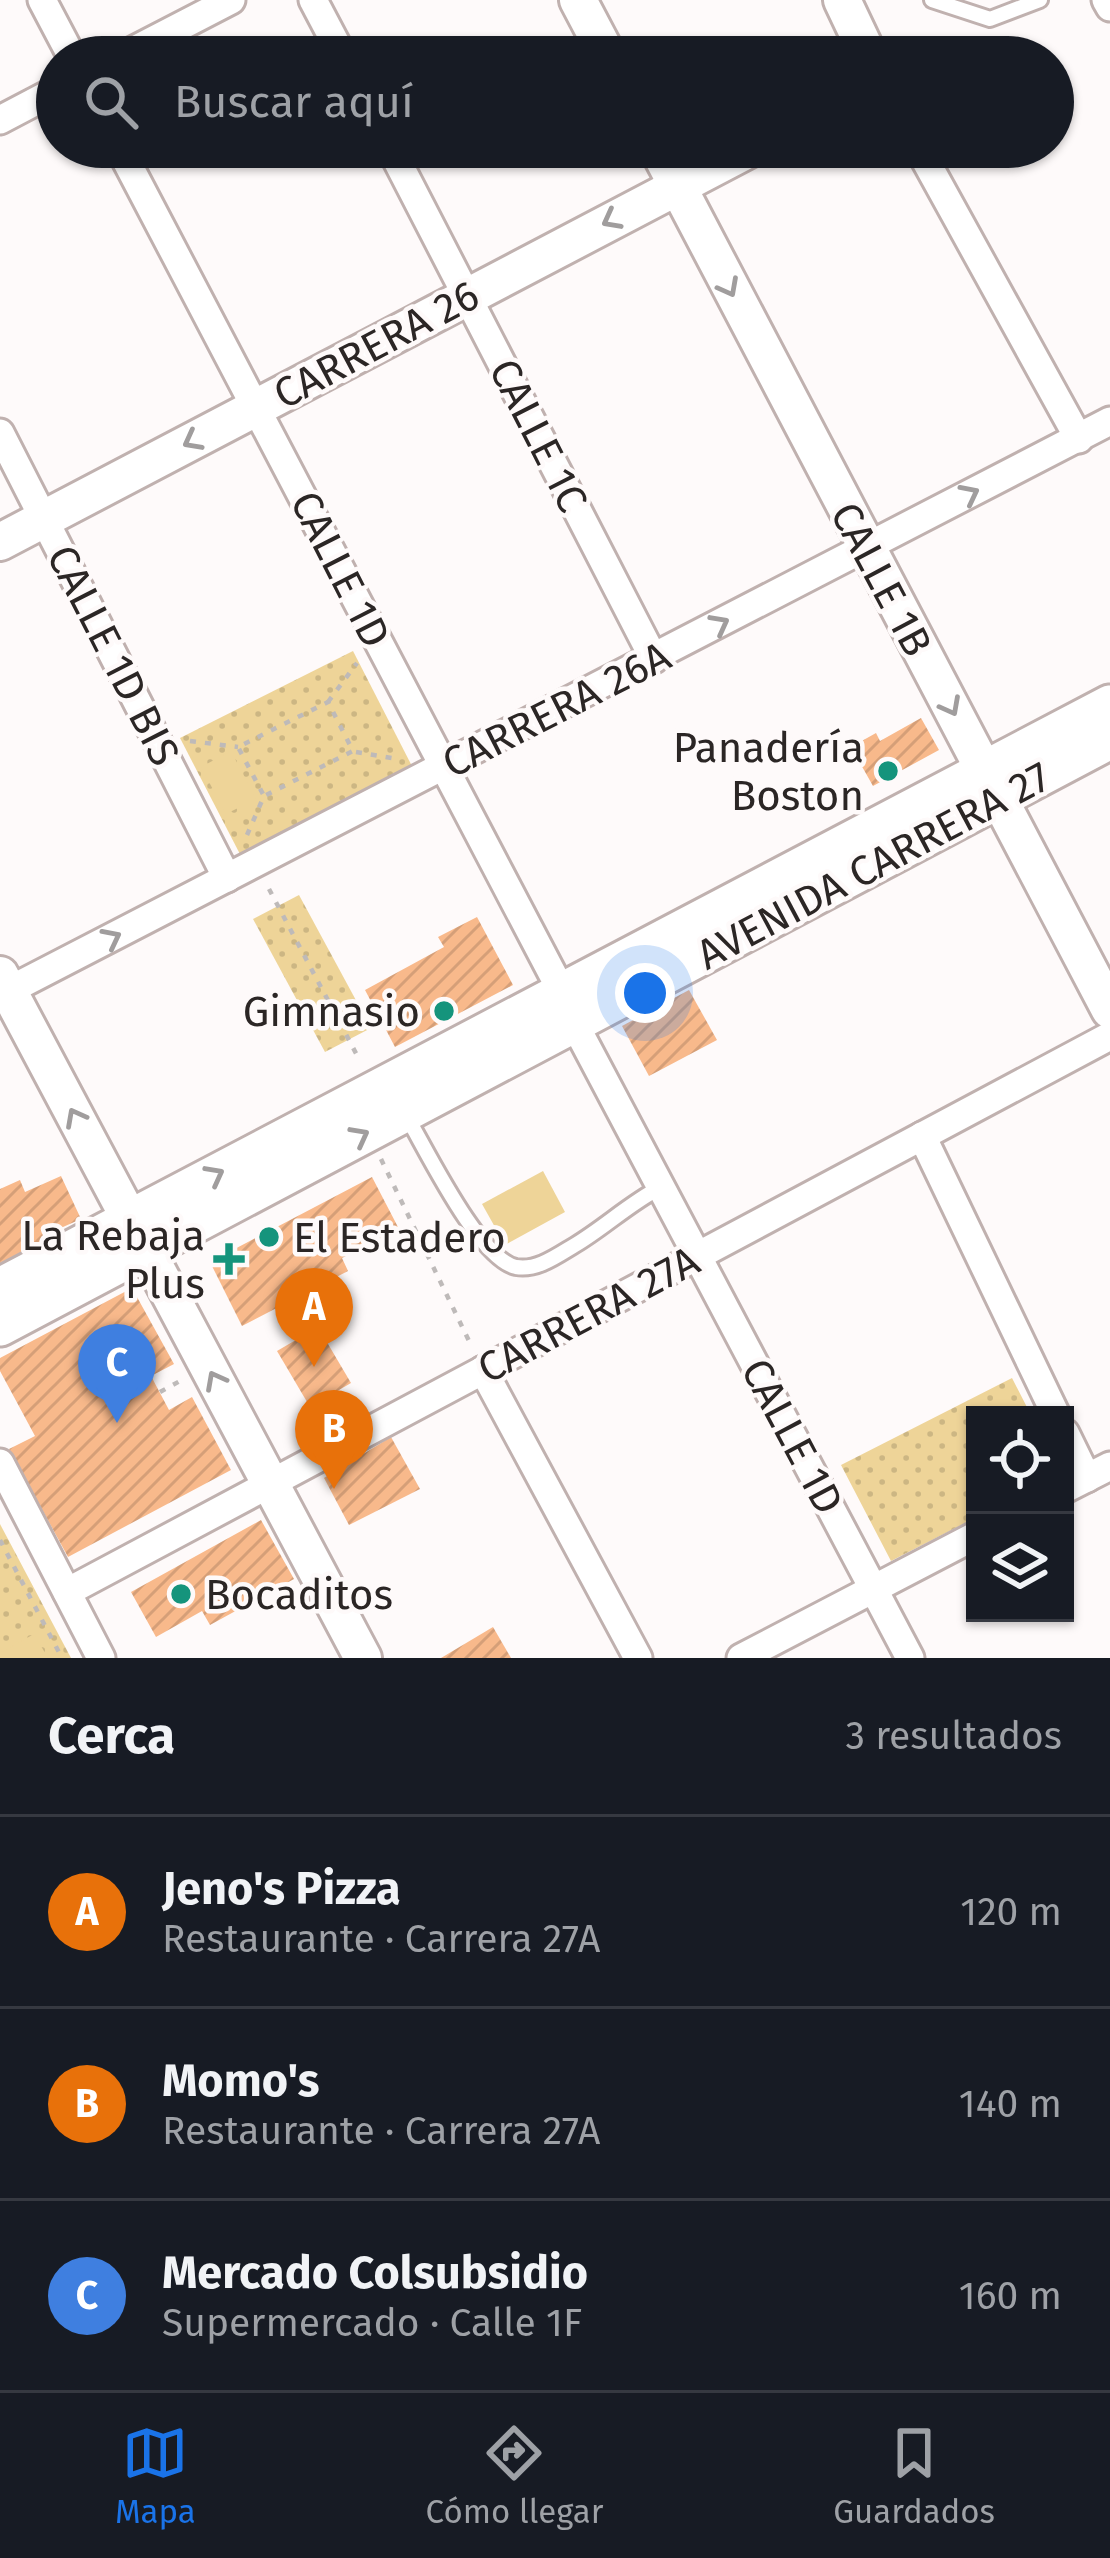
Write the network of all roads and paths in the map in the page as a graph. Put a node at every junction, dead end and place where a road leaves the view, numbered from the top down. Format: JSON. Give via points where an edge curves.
{"nodes":[{"id":1,"x":42,"y":0,"type":"edge"},
{"id":2,"x":231,"y":0,"type":"edge"},
{"id":3,"x":313,"y":0,"type":"edge"},
{"id":4,"x":578,"y":0,"type":"edge"},
{"id":5,"x":932,"y":0,"type":"edge"},
{"id":6,"x":1040,"y":0,"type":"edge"},
{"id":7,"x":845,"y":2,"type":"edge"},
{"id":8,"x":61,"y":36,"type":"edge"},
{"id":9,"x":162,"y":36,"type":"edge"},
{"id":10,"x":332,"y":36,"type":"edge"},
{"id":11,"x":597,"y":36,"type":"edge"},
{"id":12,"x":860,"y":36,"type":"edge"},
{"id":13,"x":36,"y":101,"type":"edge"},
{"id":14,"x":0,"y":120,"type":"edge"},
{"id":15,"x":130,"y":168,"type":"edge"},
{"id":16,"x":401,"y":168,"type":"edge"},
{"id":17,"x":666,"y":168,"type":"edge"},
{"id":18,"x":710,"y":168,"type":"edge"},
{"id":19,"x":930,"y":168,"type":"edge"},
{"id":20,"x":674,"y":186,"type":"junction"},
{"id":21,"x":468,"y":296,"type":"junction"},
{"id":22,"x":255,"y":408,"type":"junction"},
{"id":23,"x":1110,"y":421,"type":"edge"},
{"id":24,"x":0,"y":433,"type":"edge"},
{"id":25,"x":1079,"y":439,"type":"junction"},
{"id":26,"x":44,"y":519,"type":"junction"},
{"id":27,"x":0,"y":542,"type":"edge"},
{"id":28,"x":866,"y":547,"type":"junction"},
{"id":29,"x":376,"y":638,"type":"junction"},
{"id":30,"x":654,"y":659,"type":"junction"},
{"id":31,"x":328,"y":702,"type":"junction"},
{"id":32,"x":1110,"y":705,"type":"edge"},
{"id":33,"x":155,"y":737,"type":"junction"},
{"id":34,"x":1110,"y":739,"type":"edge"},
{"id":35,"x":238,"y":747,"type":"junction"},
{"id":36,"x":445,"y":767,"type":"junction"},
{"id":37,"x":991,"y":785,"type":"junction"},
{"id":38,"x":256,"y":863,"type":"junction"},
{"id":39,"x":227,"y":878,"type":"junction"},
{"id":40,"x":3,"y":987,"type":"edge"},
{"id":41,"x":568,"y":1008,"type":"junction"},
{"id":42,"x":1110,"y":1010,"type":"edge"},
{"id":43,"x":1110,"y":1036,"type":"edge"},
{"id":44,"x":390,"y":1102,"type":"junction"},
{"id":45,"x":368,"y":1132,"type":"junction"},
{"id":46,"x":922,"y":1136,"type":"junction"},
{"id":47,"x":661,"y":1187,"type":"junction"},
{"id":48,"x":137,"y":1235,"type":"junction"},
{"id":49,"x":697,"y":1256,"type":"junction"},
{"id":50,"x":0,"y":1288,"type":"edge"},
{"id":51,"x":0,"y":1326,"type":"edge"},
{"id":52,"x":483,"y":1370,"type":"junction"},
{"id":53,"x":190,"y":1375,"type":"dead end"},
{"id":54,"x":160,"y":1392,"type":"dead end"},
{"id":55,"x":1052,"y":1406,"type":"edge"},
{"id":56,"x":0,"y":1463,"type":"edge"},
{"id":57,"x":270,"y":1484,"type":"junction"},
{"id":58,"x":0,"y":1540,"type":"edge"},
{"id":59,"x":966,"y":1541,"type":"edge"},
{"id":60,"x":874,"y":1588,"type":"junction"},
{"id":61,"x":67,"y":1592,"type":"junction"},
{"id":62,"x":62,"y":1658,"type":"edge"},
{"id":63,"x":101,"y":1658,"type":"edge"},
{"id":64,"x":363,"y":1658,"type":"edge"},
{"id":65,"x":638,"y":1658,"type":"edge"},
{"id":66,"x":741,"y":1658,"type":"edge"},
{"id":67,"x":910,"y":1658,"type":"edge"}],
"edges":[{"from":1,"to":8,"type":"street"},
{"from":2,"to":9,"type":"street"},
{"from":3,"to":10,"type":"street"},
{"from":4,"to":11,"type":"street"},
{"from":5,"to":6,"type":"lane","via":[[990,19]]},
{"from":7,"to":12,"type":"street"},
{"from":13,"to":14,"type":"street"},
{"from":15,"to":22,"type":"street","name":"CALLE 1D"},
{"from":16,"to":21,"type":"street","name":"CALLE 1C"},
{"from":17,"to":20,"type":"street","name":"CALLE 1B"},
{"from":18,"to":20,"type":"street","name":"CARRERA 26"},
{"from":19,"to":25,"type":"street"},
{"from":20,"to":21,"type":"street","name":"CARRERA 26","one_way":true},
{"from":20,"to":28,"type":"street","name":"CALLE 1B","one_way":true},
{"from":21,"to":22,"type":"street","name":"CARRERA 26"},
{"from":21,"to":30,"type":"street","name":"CALLE 1C"},
{"from":22,"to":26,"type":"street","name":"CARRERA 26","one_way":true},
{"from":22,"to":29,"type":"street","name":"CALLE 1D"},
{"from":23,"to":25,"type":"street","name":"CARRERA 26A"},
{"from":24,"to":26,"type":"street","name":"CALLE 1D BIS"},
{"from":28,"to":25,"type":"street","name":"CARRERA 26A","one_way":true},
{"from":26,"to":27,"type":"street","name":"CARRERA 26"},
{"from":26,"to":33,"type":"street","name":"CALLE 1D BIS"},
{"from":30,"to":28,"type":"street","name":"CARRERA 26A","one_way":true},
{"from":28,"to":37,"type":"street","name":"CALLE 1B","one_way":true},
{"from":29,"to":31,"type":"path"},
{"from":29,"to":36,"type":"street","name":"CALLE 1D"},
{"from":30,"to":36,"type":"street","name":"CARRERA 26A"},
{"from":31,"to":35,"type":"path"},
{"from":31,"to":35,"type":"path","via":[[353,752],[282,788],[264,796]]},
{"from":32,"to":37,"type":"main road","name":"AVENIDA CARRERA 27"},
{"from":33,"to":35,"type":"path"},
{"from":33,"to":39,"type":"street","name":"CALLE 1D BIS"},
{"from":34,"to":37,"type":"main road","name":"AVENIDA CARRERA 27"},
{"from":36,"to":38,"type":"street","name":"CARRERA 26A"},
{"from":36,"to":41,"type":"street","name":"CALLE 1D"},
{"from":37,"to":41,"type":"main road","name":"AVENIDA CARRERA 27"},
{"from":37,"to":42,"type":"street","name":"CALLE 1B"},
{"from":38,"to":39,"type":"street","name":"CARRERA 26A"},
{"from":38,"to":44,"type":"path"},
{"from":40,"to":39,"type":"street","name":"CARRERA 26A","one_way":true},
{"from":48,"to":40,"type":"street","one_way":true},
{"from":41,"to":44,"type":"main road","name":"AVENIDA CARRERA 27"},
{"from":41,"to":47,"type":"street","name":"CALLE 1D"},
{"from":43,"to":46,"type":"street","name":"CARRERA 27A"},
{"from":44,"to":45,"type":"main road","name":"AVENIDA CARRERA 27"},
{"from":44,"to":47,"type":"lane","via":[[483,1243],[520,1268],[581,1241]]},
{"from":48,"to":44,"type":"main road","name":"AVENIDA CARRERA 27","one_way":true},
{"from":48,"to":45,"type":"main road","name":"AVENIDA CARRERA 27","one_way":true},
{"from":45,"to":52,"type":"path"},
{"from":46,"to":49,"type":"street","name":"CARRERA 27A"},
{"from":46,"to":55,"type":"street"},
{"from":47,"to":49,"type":"street","name":"CALLE 1D"},
{"from":48,"to":50,"type":"main road","name":"AVENIDA CARRERA 27"},
{"from":48,"to":51,"type":"main road","name":"AVENIDA CARRERA 27"},
{"from":57,"to":48,"type":"street","one_way":true},
{"from":49,"to":52,"type":"street","name":"CARRERA 27A"},
{"from":49,"to":60,"type":"street","name":"CALLE 1D"},
{"from":52,"to":57,"type":"street","name":"CARRERA 27A"},
{"from":52,"to":65,"type":"street"},
{"from":53,"to":54,"type":"path"},
{"from":56,"to":61,"type":"street"},
{"from":57,"to":61,"type":"street","name":"CARRERA 27A"},
{"from":57,"to":64,"type":"street"},
{"from":58,"to":62,"type":"path"},
{"from":59,"to":60,"type":"street"},
{"from":60,"to":66,"type":"street"},
{"from":60,"to":67,"type":"street","name":"CALLE 1D"},
{"from":61,"to":63,"type":"street"}]}
